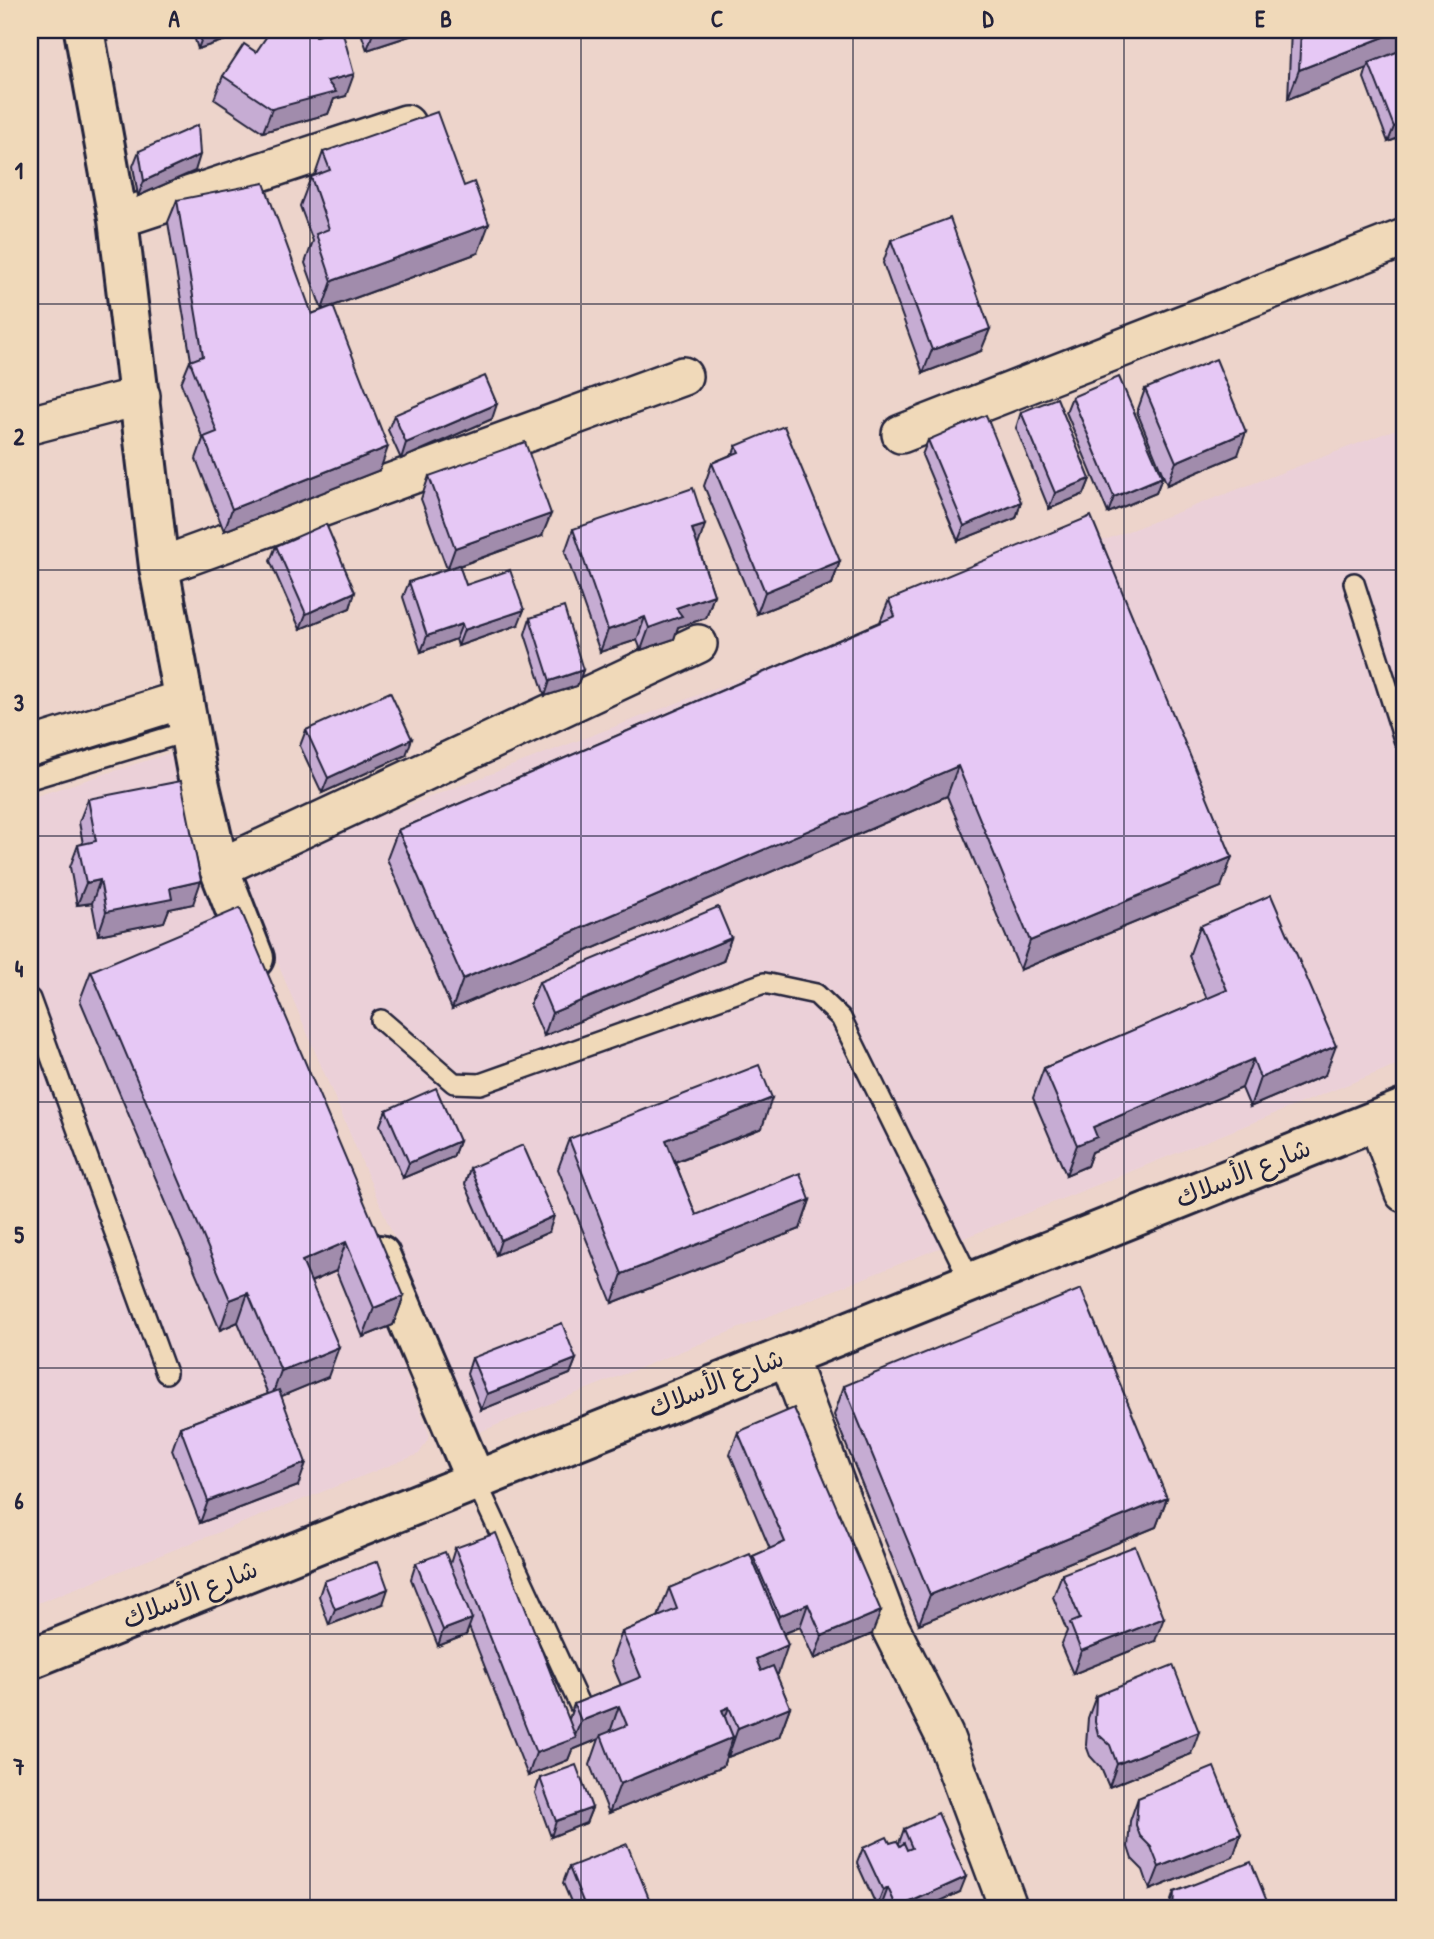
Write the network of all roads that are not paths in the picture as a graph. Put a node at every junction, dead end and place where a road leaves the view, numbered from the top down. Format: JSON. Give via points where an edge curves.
{"nodes":[{"id":1,"x":84,"y":30,"type":"edge"},
{"id":2,"x":410,"y":123,"type":"edge"},
{"id":3,"x":118,"y":219,"type":"junction"},
{"id":4,"x":1404,"y":238,"type":"edge"},
{"id":5,"x":683,"y":376,"type":"dead end"},
{"id":6,"x":141,"y":396,"type":"junction"},
{"id":7,"x":30,"y":425,"type":"edge"},
{"id":8,"x":901,"y":434,"type":"dead end"},
{"id":9,"x":159,"y":567,"type":"junction"},
{"id":10,"x":1354,"y":583,"type":"dead end"},
{"id":11,"x":698,"y":644,"type":"dead end"},
{"id":12,"x":187,"y":715,"type":"junction"},
{"id":13,"x":1404,"y":739,"type":"edge"},
{"id":14,"x":30,"y":747,"type":"edge"},
{"id":15,"x":30,"y":779,"type":"edge"},
{"id":16,"x":219,"y":868,"type":"junction"},
{"id":17,"x":270,"y":995,"type":"edge"},
{"id":18,"x":30,"y":999,"type":"edge"},
{"id":19,"x":381,"y":1020,"type":"dead end"},
{"id":20,"x":1390,"y":1115,"type":"edge"},
{"id":21,"x":1404,"y":1193,"type":"edge"},
{"id":22,"x":367,"y":1224,"type":"edge"},
{"id":23,"x":971,"y":1282,"type":"junction"},
{"id":24,"x":787,"y":1355,"type":"junction"},
{"id":25,"x":166,"y":1373,"type":"dead end"},
{"id":26,"x":475,"y":1479,"type":"junction"},
{"id":27,"x":30,"y":1659,"type":"edge"},
{"id":28,"x":580,"y":1706,"type":"edge"},
{"id":29,"x":1009,"y":1909,"type":"edge"}],
"edges":[{"from":1,"to":3,"type":"street"},
{"from":2,"to":3,"type":"street"},
{"from":3,"to":6,"type":"street"},
{"from":4,"to":8,"type":"street"},
{"from":5,"to":9,"type":"street"},
{"from":6,"to":7,"type":"street"},
{"from":6,"to":9,"type":"street"},
{"from":9,"to":12,"type":"street"},
{"from":10,"to":13,"type":"lane"},
{"from":11,"to":16,"type":"street"},
{"from":12,"to":14,"type":"street"},
{"from":12,"to":15,"type":"lane"},
{"from":12,"to":16,"type":"street"},
{"from":16,"to":17,"type":"street"},
{"from":18,"to":25,"type":"lane"},
{"from":19,"to":23,"type":"lane","via":[[454,1083],[480,1084],[764,982],[817,994],[841,1018]]},
{"from":20,"to":21,"type":"street"},
{"from":20,"to":23,"type":"street","name":"شارع الأسلاك"},
{"from":22,"to":26,"type":"street"},
{"from":23,"to":24,"type":"street","name":"شارع الأسلاك"},
{"from":24,"to":26,"type":"street","name":"شارع الأسلاك"},
{"from":24,"to":29,"type":"street","via":[[888,1623],[944,1735]]},
{"from":26,"to":27,"type":"street","name":"شارع الأسلاك"},
{"from":26,"to":28,"type":"lane"}]}
